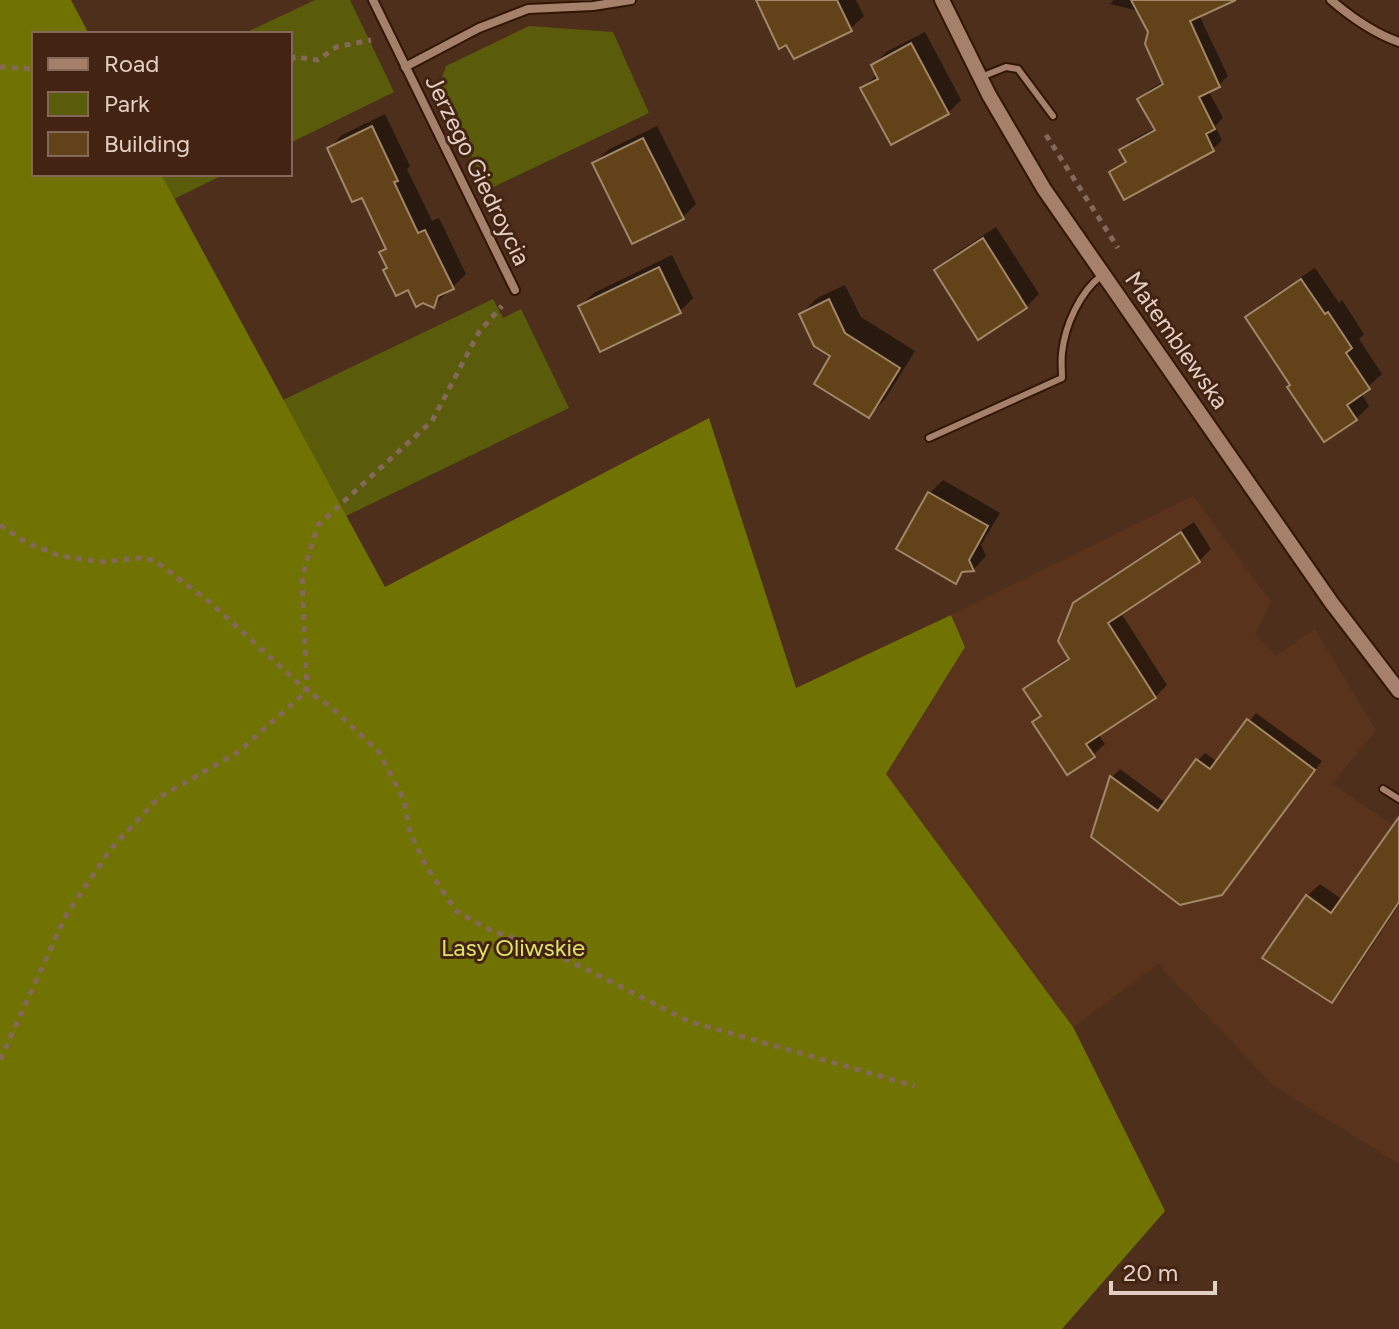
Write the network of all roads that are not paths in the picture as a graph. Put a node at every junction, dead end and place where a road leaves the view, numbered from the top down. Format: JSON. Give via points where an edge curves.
{"nodes":[{"id":1,"x":373,"y":0,"type":"edge"},
{"id":2,"x":631,"y":0,"type":"edge"},
{"id":3,"x":942,"y":0,"type":"edge"},
{"id":4,"x":1331,"y":0,"type":"edge"},
{"id":5,"x":1399,"y":42,"type":"edge"},
{"id":6,"x":405,"y":67,"type":"junction"},
{"id":7,"x":981,"y":77,"type":"junction"},
{"id":8,"x":1053,"y":116,"type":"dead end"},
{"id":9,"x":1104,"y":273,"type":"junction"},
{"id":10,"x":515,"y":290,"type":"road end"},
{"id":11,"x":929,"y":438,"type":"dead end"},
{"id":12,"x":1399,"y":691,"type":"edge"},
{"id":13,"x":1383,"y":789,"type":"dead end"},
{"id":14,"x":1399,"y":799,"type":"edge"}],
"edges":[{"from":1,"to":6,"type":"street","name":"Jerzego Giedroycia"},
{"from":2,"to":6,"type":"street","name":"Jerzego Giedroycia","via":[[528,9]]},
{"from":3,"to":7,"type":"street","name":"Matemblewska"},
{"from":4,"to":5,"type":"street","via":[[1358,22]]},
{"from":6,"to":10,"type":"street","name":"Jerzego Giedroycia"},
{"from":7,"to":8,"type":"lane","via":[[1006,67],[1018,69]]},
{"from":7,"to":9,"type":"street","name":"Matemblewska","via":[[1044,189]]},
{"from":9,"to":11,"type":"lane","via":[[1089,286],[1070,323],[1062,378]]},
{"from":9,"to":12,"type":"street","name":"Matemblewska","via":[[1331,602]]},
{"from":13,"to":14,"type":"lane"}]}
